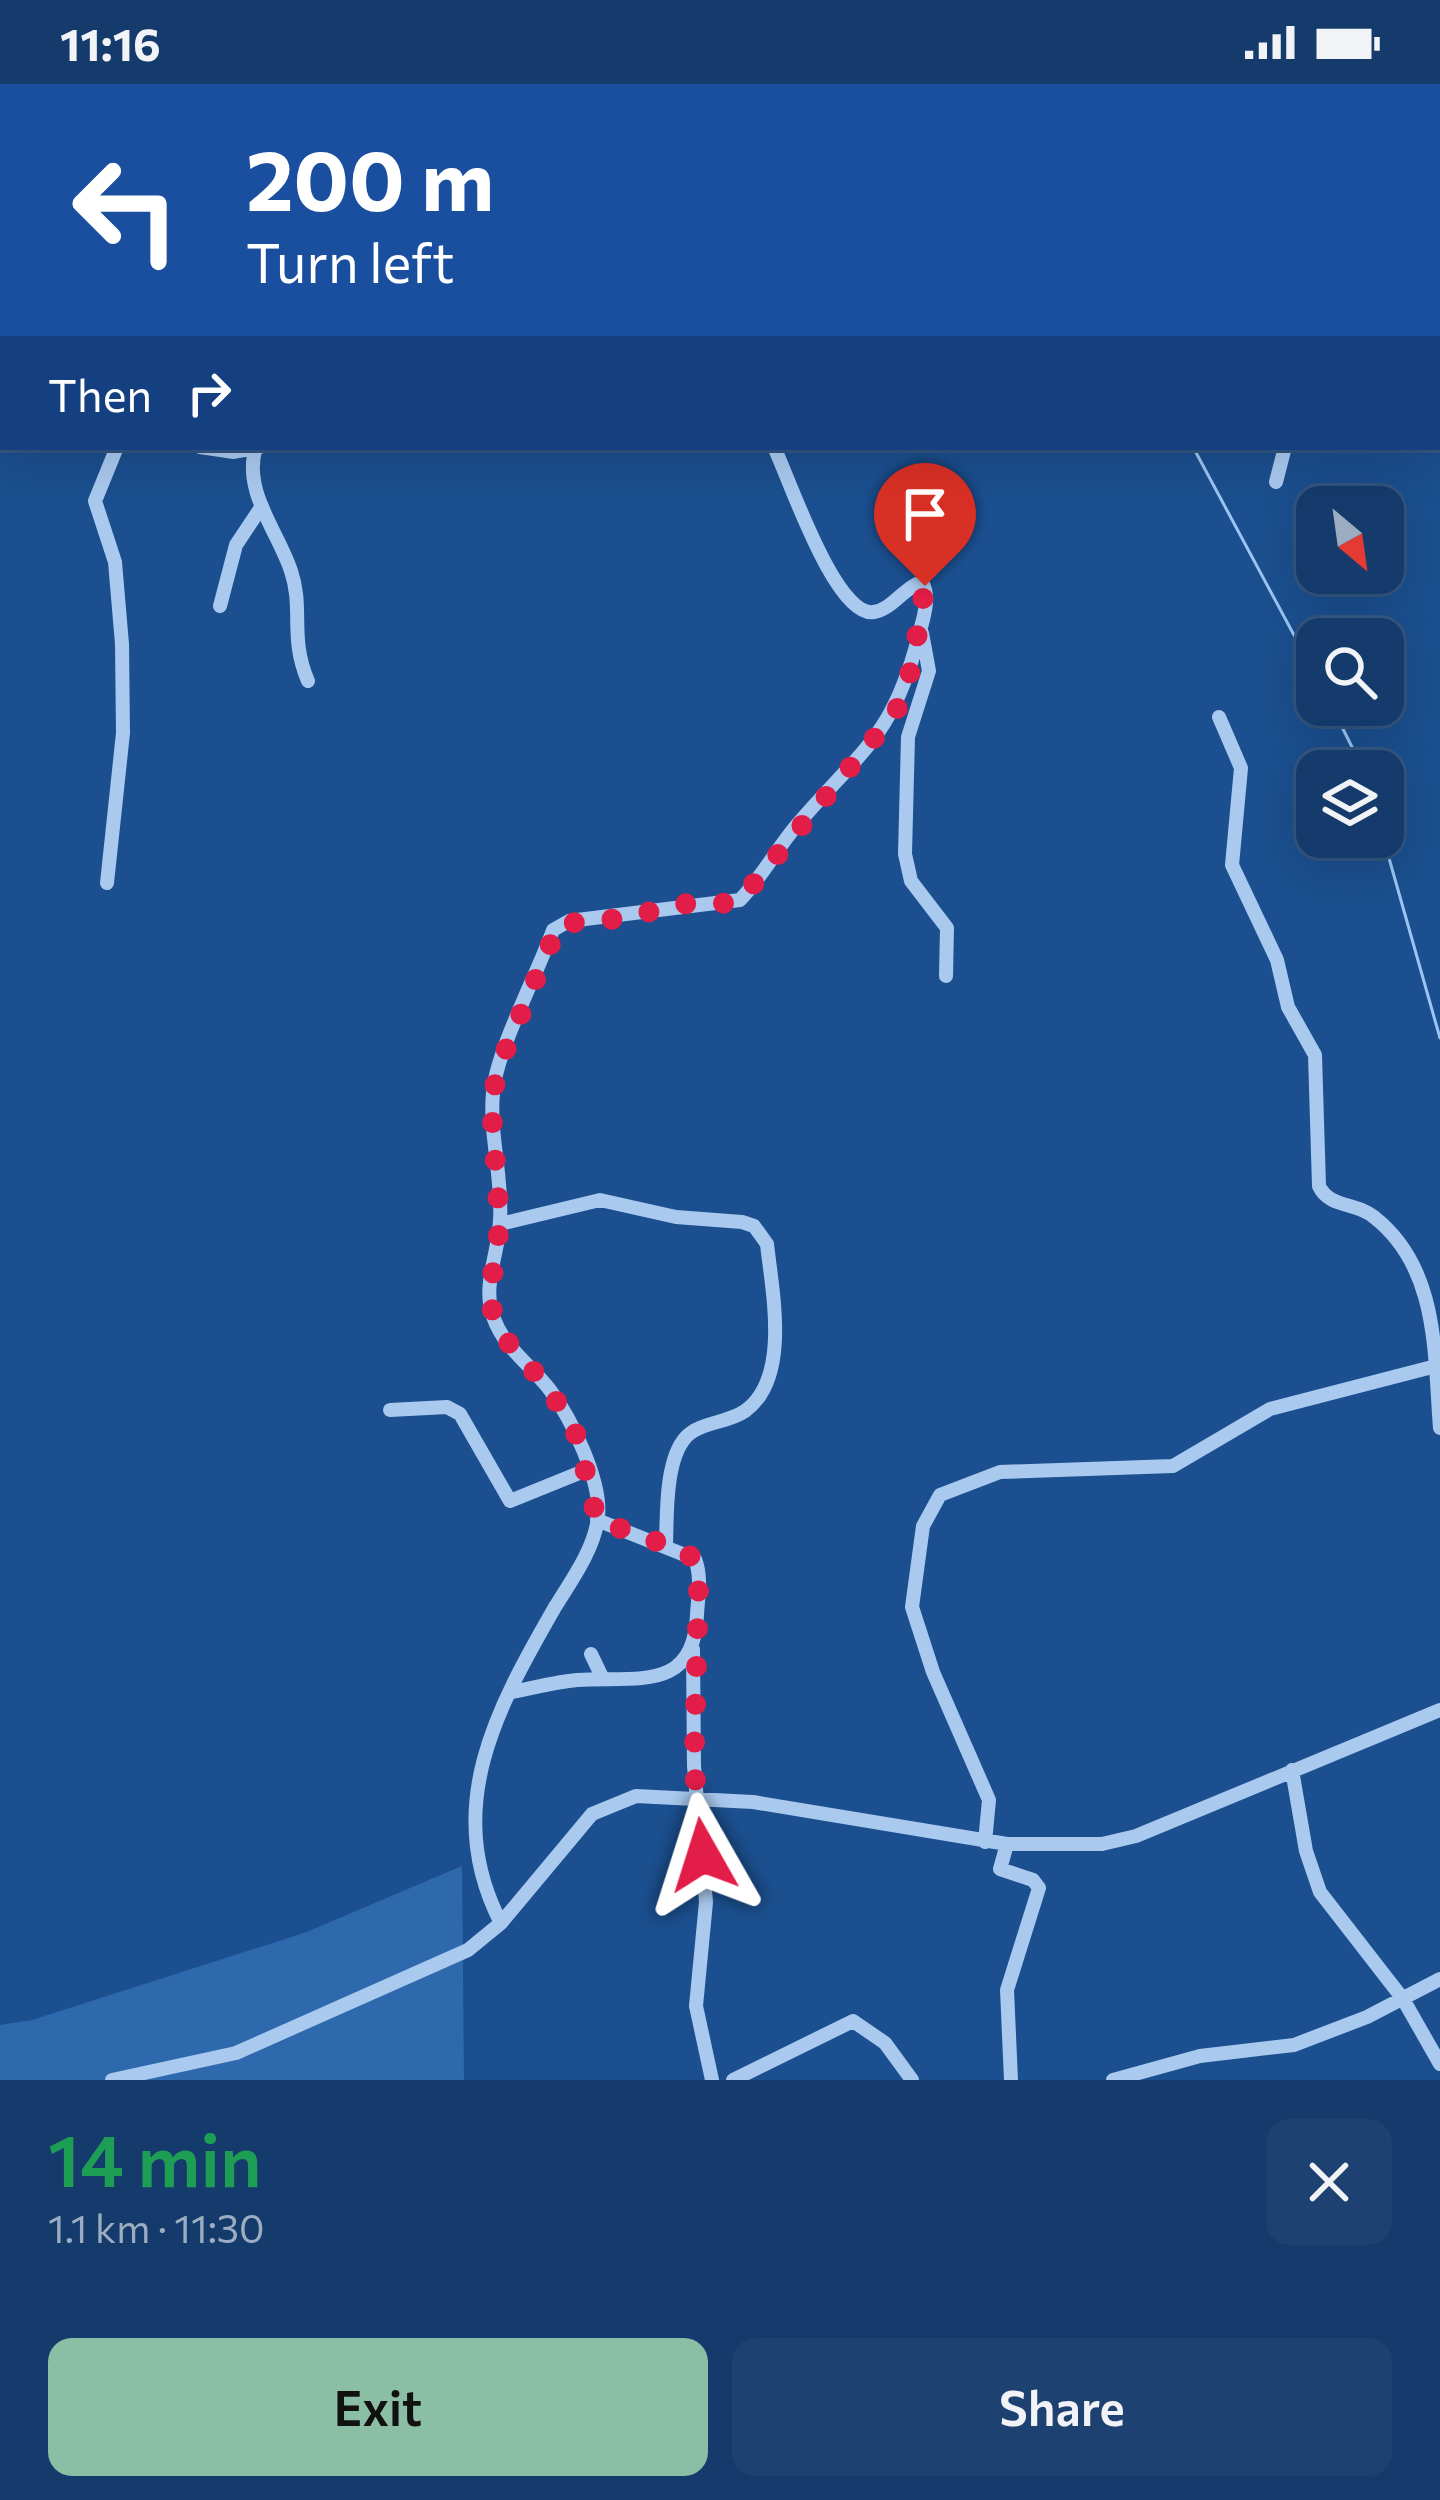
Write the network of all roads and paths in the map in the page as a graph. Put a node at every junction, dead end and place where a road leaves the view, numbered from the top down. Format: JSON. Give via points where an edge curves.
{"nodes":[{"id":1,"x":117,"y":450,"type":"edge"},
{"id":2,"x":257,"y":450,"type":"edge"},
{"id":3,"x":776,"y":450,"type":"edge"},
{"id":4,"x":1284,"y":450,"type":"edge"},
{"id":5,"x":1276,"y":482,"type":"dead end"},
{"id":6,"x":262,"y":506,"type":"junction"},
{"id":7,"x":220,"y":606,"type":"dead end"},
{"id":8,"x":921,"y":628,"type":"junction"},
{"id":9,"x":308,"y":681,"type":"dead end"},
{"id":10,"x":1219,"y":717,"type":"dead end"},
{"id":11,"x":107,"y":883,"type":"dead end"},
{"id":12,"x":946,"y":976,"type":"dead end"},
{"id":13,"x":500,"y":1224,"type":"junction"},
{"id":14,"x":1436,"y":1366,"type":"junction"},
{"id":15,"x":390,"y":1410,"type":"dead end"},
{"id":16,"x":1440,"y":1427,"type":"edge"},
{"id":17,"x":589,"y":1469,"type":"junction"},
{"id":18,"x":597,"y":1520,"type":"junction"},
{"id":19,"x":666,"y":1545,"type":"junction"},
{"id":20,"x":693,"y":1649,"type":"junction"},
{"id":21,"x":591,"y":1654,"type":"dead end"},
{"id":22,"x":603,"y":1679,"type":"junction"},
{"id":23,"x":512,"y":1692,"type":"junction"},
{"id":24,"x":1440,"y":1710,"type":"edge"},
{"id":25,"x":1292,"y":1770,"type":"junction"},
{"id":26,"x":697,"y":1798,"type":"junction"},
{"id":27,"x":985,"y":1842,"type":"junction"},
{"id":28,"x":1007,"y":1844,"type":"junction"},
{"id":29,"x":501,"y":1923,"type":"junction"},
{"id":30,"x":1440,"y":1979,"type":"edge"},
{"id":31,"x":1403,"y":2000,"type":"junction"},
{"id":32,"x":1440,"y":2064,"type":"edge"},
{"id":33,"x":112,"y":2080,"type":"edge"},
{"id":34,"x":712,"y":2080,"type":"edge"},
{"id":35,"x":733,"y":2080,"type":"edge"},
{"id":36,"x":912,"y":2080,"type":"edge"},
{"id":37,"x":1011,"y":2080,"type":"edge"},
{"id":38,"x":1113,"y":2080,"type":"edge"}],
"edges":[{"from":1,"to":11,"type":"street","via":[[95,501],[115,562],[122,644],[123,733]]},
{"from":2,"to":6,"type":"street"},
{"from":3,"to":8,"type":"street","via":[[828,571],[849,600],[877,612],[922,582]]},
{"from":4,"to":5,"type":"street"},
{"from":6,"to":7,"type":"street","via":[[236,545]]},
{"from":6,"to":9,"type":"street","via":[[293,574],[294,641]]},
{"from":8,"to":12,"type":"street","via":[[929,670],[908,737],[906,871],[944,921]]},
{"from":8,"to":13,"type":"street","via":[[886,727],[740,900],[569,921],[553,930],[496,1073]]},
{"from":10,"to":14,"type":"street","via":[[1241,768],[1232,865],[1277,960],[1288,1007],[1316,1055],[1318,1186],[1328,1198],[1365,1210],[1407,1252],[1427,1302]]},
{"from":13,"to":17,"type":"street","via":[[492,1316],[549,1389]]},
{"from":13,"to":19,"type":"street","via":[[600,1200],[742,1222],[761,1232],[774,1333],[768,1374],[748,1408],[682,1442]]},
{"from":14,"to":16,"type":"street"},
{"from":14,"to":27,"type":"street","via":[[1270,1409],[1173,1466],[1000,1472],[940,1495],[923,1526],[912,1607],[989,1800]]},
{"from":15,"to":17,"type":"street","via":[[427,1406],[460,1414],[511,1501]]},
{"from":17,"to":18,"type":"street"},
{"from":18,"to":19,"type":"street"},
{"from":18,"to":23,"type":"street"},
{"from":19,"to":20,"type":"street","via":[[692,1556],[699,1569]]},
{"from":20,"to":22,"type":"street","via":[[669,1673]]},
{"from":20,"to":26,"type":"street"},
{"from":21,"to":22,"type":"street"},
{"from":22,"to":23,"type":"street"},
{"from":23,"to":29,"type":"street","via":[[484,1750],[475,1794],[480,1866]]},
{"from":24,"to":25,"type":"street"},
{"from":25,"to":28,"type":"street","via":[[1136,1836]]},
{"from":25,"to":31,"type":"street","via":[[1312,1876]]},
{"from":26,"to":27,"type":"street"},
{"from":26,"to":29,"type":"street","via":[[608,1804],[567,1840]]},
{"from":26,"to":34,"type":"street","via":[[706,1902],[696,2006]]},
{"from":27,"to":28,"type":"street"},
{"from":28,"to":37,"type":"street","via":[[1002,1871],[1039,1888],[1007,1990]]},
{"from":29,"to":33,"type":"street","via":[[468,1950],[265,2041]]},
{"from":30,"to":31,"type":"street"},
{"from":31,"to":32,"type":"street"},
{"from":31,"to":38,"type":"street","via":[[1294,2045],[1200,2056]]},
{"from":35,"to":36,"type":"street","via":[[853,2021],[885,2042]]}]}
